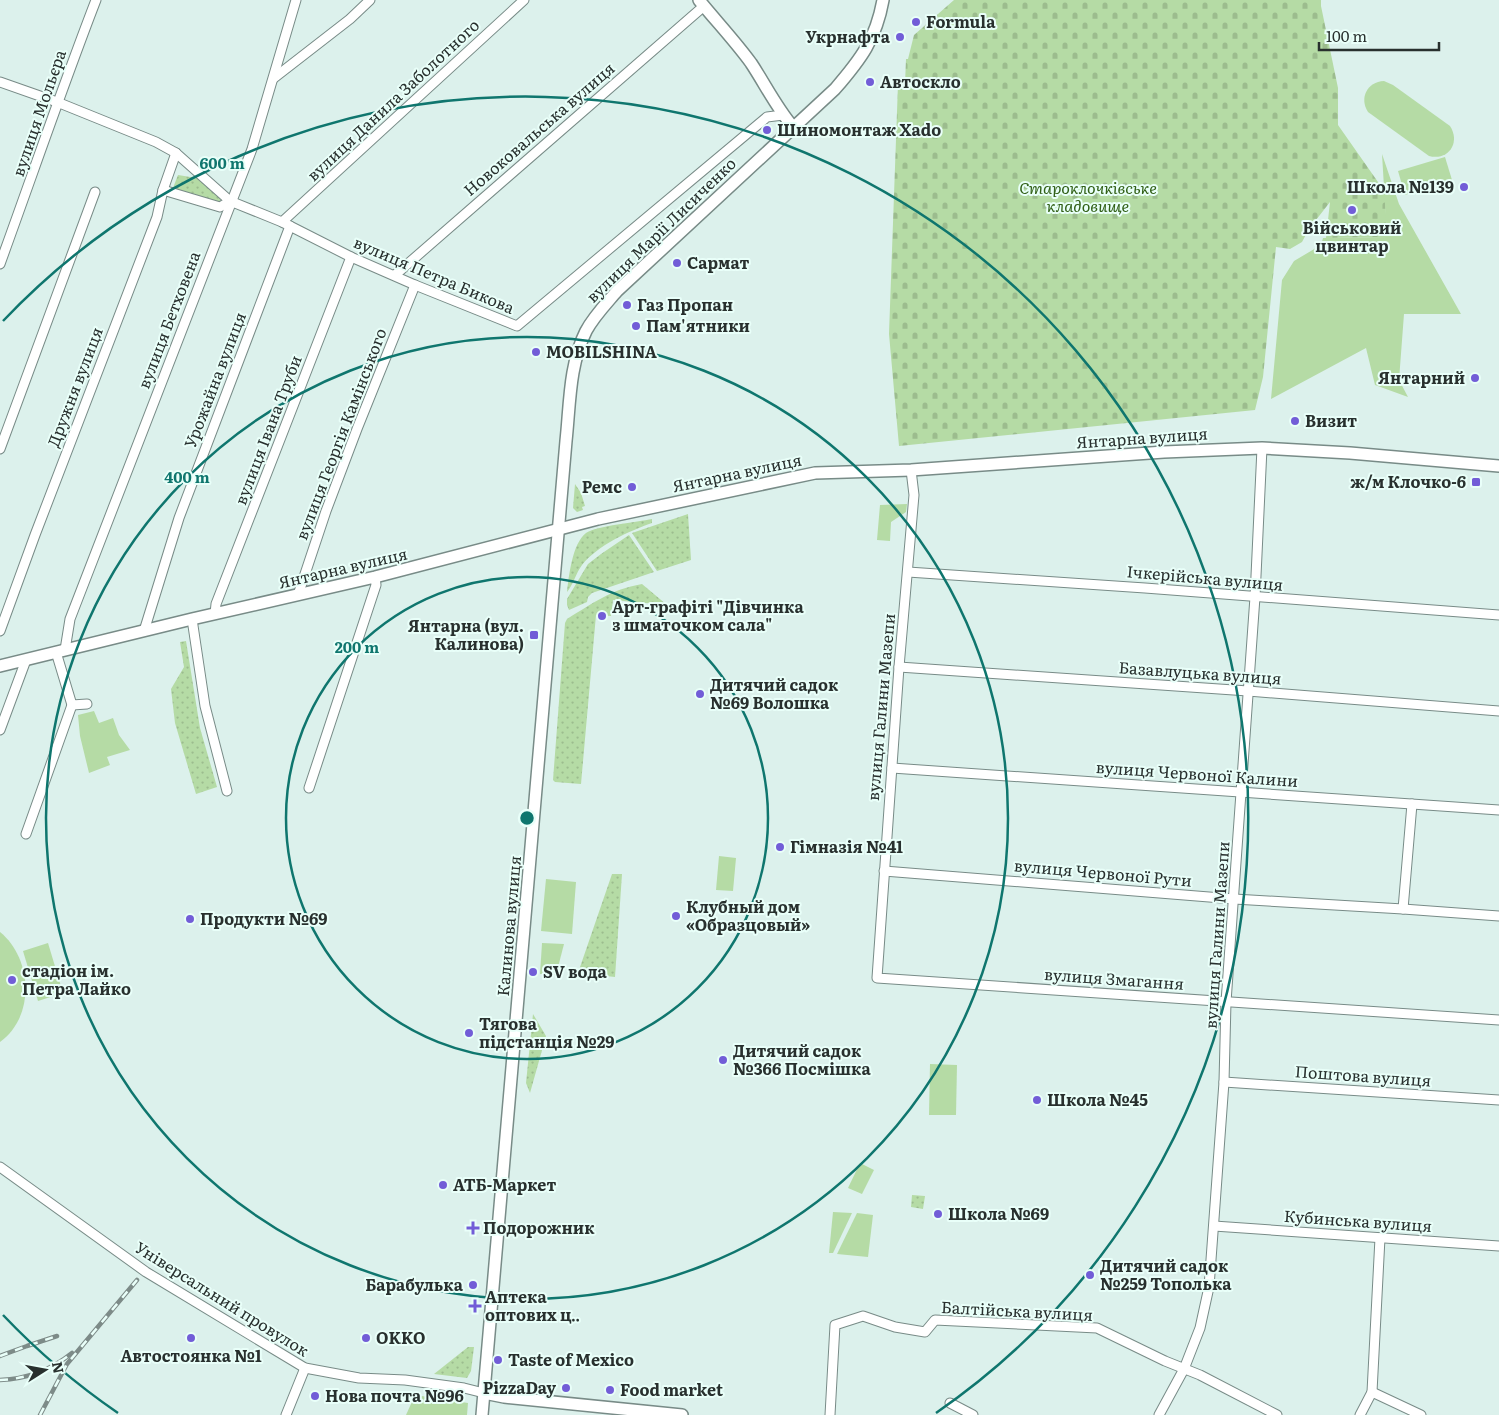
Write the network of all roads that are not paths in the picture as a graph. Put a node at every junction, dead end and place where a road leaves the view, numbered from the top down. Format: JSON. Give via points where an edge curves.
{"nodes":[{"id":1,"x":96,"y":0,"type":"edge"},
{"id":2,"x":296,"y":0,"type":"edge"},
{"id":3,"x":370,"y":0,"type":"edge"},
{"id":4,"x":524,"y":0,"type":"edge"},
{"id":5,"x":883,"y":0,"type":"edge"},
{"id":6,"x":701,"y":3,"type":"edge"},
{"id":7,"x":273,"y":78,"type":"junction"},
{"id":8,"x":0,"y":82,"type":"edge"},
{"id":9,"x":57,"y":102,"type":"junction"},
{"id":10,"x":783,"y":115,"type":"junction"},
{"id":11,"x":793,"y":127,"type":"junction"},
{"id":12,"x":176,"y":153,"type":"junction"},
{"id":13,"x":163,"y":190,"type":"junction"},
{"id":14,"x":95,"y":192,"type":"dead end"},
{"id":15,"x":230,"y":202,"type":"junction"},
{"id":16,"x":286,"y":224,"type":"junction"},
{"id":17,"x":351,"y":257,"type":"junction"},
{"id":18,"x":0,"y":264,"type":"edge"},
{"id":19,"x":395,"y":275,"type":"junction"},
{"id":20,"x":415,"y":285,"type":"junction"},
{"id":21,"x":0,"y":448,"type":"edge"},
{"id":22,"x":1262,"y":448,"type":"junction"},
{"id":23,"x":1499,"y":466,"type":"edge"},
{"id":24,"x":912,"y":470,"type":"junction"},
{"id":25,"x":558,"y":529,"type":"junction"},
{"id":26,"x":908,"y":572,"type":"junction"},
{"id":27,"x":375,"y":577,"type":"junction"},
{"id":28,"x":298,"y":595,"type":"junction"},
{"id":29,"x":1255,"y":597,"type":"junction"},
{"id":30,"x":215,"y":614,"type":"junction"},
{"id":31,"x":1499,"y":616,"type":"edge"},
{"id":32,"x":192,"y":619,"type":"junction"},
{"id":33,"x":144,"y":630,"type":"junction"},
{"id":34,"x":0,"y":631,"type":"edge"},
{"id":35,"x":61,"y":651,"type":"junction"},
{"id":36,"x":26,"y":660,"type":"junction"},
{"id":37,"x":0,"y":666,"type":"edge"},
{"id":38,"x":899,"y":667,"type":"junction"},
{"id":39,"x":1248,"y":691,"type":"junction"},
{"id":40,"x":87,"y":704,"type":"dead end"},
{"id":41,"x":72,"y":705,"type":"junction"},
{"id":42,"x":1499,"y":711,"type":"edge"},
{"id":43,"x":0,"y":730,"type":"edge"},
{"id":44,"x":892,"y":768,"type":"junction"},
{"id":45,"x":309,"y":788,"type":"dead end"},
{"id":46,"x":227,"y":791,"type":"dead end"},
{"id":47,"x":1241,"y":793,"type":"junction"},
{"id":48,"x":1412,"y":804,"type":"junction"},
{"id":49,"x":1499,"y":810,"type":"edge"},
{"id":50,"x":26,"y":834,"type":"dead end"},
{"id":51,"x":884,"y":871,"type":"junction"},
{"id":52,"x":1234,"y":899,"type":"junction"},
{"id":53,"x":1403,"y":909,"type":"junction"},
{"id":54,"x":1499,"y":916,"type":"edge"},
{"id":55,"x":877,"y":978,"type":"joint"},
{"id":56,"x":1226,"y":1002,"type":"junction"},
{"id":57,"x":1499,"y":1020,"type":"edge"},
{"id":58,"x":1224,"y":1082,"type":"junction"},
{"id":59,"x":1499,"y":1100,"type":"edge"},
{"id":60,"x":0,"y":1167,"type":"edge"},
{"id":61,"x":1214,"y":1226,"type":"junction"},
{"id":62,"x":1380,"y":1238,"type":"junction"},
{"id":63,"x":1499,"y":1246,"type":"edge"},
{"id":64,"x":305,"y":1368,"type":"junction"},
{"id":65,"x":1184,"y":1369,"type":"junction"},
{"id":66,"x":1372,"y":1392,"type":"junction"},
{"id":67,"x":484,"y":1393,"type":"junction"},
{"id":68,"x":950,"y":1403,"type":"dead end"},
{"id":69,"x":286,"y":1415,"type":"edge"},
{"id":70,"x":482,"y":1415,"type":"edge"},
{"id":71,"x":682,"y":1415,"type":"edge"},
{"id":72,"x":830,"y":1415,"type":"edge"},
{"id":73,"x":973,"y":1415,"type":"edge"},
{"id":74,"x":1160,"y":1415,"type":"edge"},
{"id":75,"x":1277,"y":1415,"type":"edge"},
{"id":76,"x":1360,"y":1415,"type":"edge"},
{"id":77,"x":1421,"y":1415,"type":"edge"}],
"edges":[{"from":1,"to":9,"type":"street","name":"вулиця Мольєра"},
{"from":2,"to":7,"type":"street","name":"вулиця Бетховена"},
{"from":3,"to":7,"type":"street"},
{"from":4,"to":16,"type":"street","name":"вулиця Данила Заболотного"},
{"from":5,"to":11,"type":"main road","name":"вулиця Марії Лисиченко","via":[[875,33],[866,50],[835,89]]},
{"from":6,"to":10,"type":"main road","via":[[750,61]]},
{"from":6,"to":19,"type":"street","name":"Новоковальська вулиця"},
{"from":7,"to":15,"type":"street","name":"вулиця Бетховена","via":[[252,149]]},
{"from":8,"to":9,"type":"street"},
{"from":9,"to":12,"type":"street"},
{"from":9,"to":18,"type":"street","name":"вулиця Мольєра"},
{"from":10,"to":11,"type":"main road"},
{"from":10,"to":20,"type":"street","name":"вулиця Петра Бикова","via":[[767,118],[517,326]]},
{"from":11,"to":25,"type":"main road","name":"вулиця Марії Лисиченко","via":[[617,291],[586,332],[576,358],[571,385]]},
{"from":12,"to":13,"type":"street","name":"Дружня вулиця"},
{"from":12,"to":15,"type":"street"},
{"from":13,"to":15,"type":"street","name":"вулиця Петра Бикова","via":[[220,207]]},
{"from":13,"to":34,"type":"street","name":"Дружня вулиця","via":[[157,217]]},
{"from":14,"to":21,"type":"street"},
{"from":15,"to":16,"type":"street","name":"вулиця Петра Бикова"},
{"from":15,"to":35,"type":"street","name":"вулиця Бетховена","via":[[70,619]]},
{"from":16,"to":17,"type":"street","name":"вулиця Петра Бикова"},
{"from":16,"to":33,"type":"street","name":"Урожайна вулиця","via":[[179,518]]},
{"from":17,"to":19,"type":"street","name":"вулиця Петра Бикова"},
{"from":17,"to":30,"type":"street","name":"вулиця Івана Труби","via":[[216,604]]},
{"from":19,"to":20,"type":"street","name":"вулиця Петра Бикова"},
{"from":20,"to":28,"type":"street","name":"вулиця Георгія Камінського","via":[[356,429]]},
{"from":22,"to":23,"type":"main road","name":"Янтарна вулиця"},
{"from":22,"to":24,"type":"main road","name":"Янтарна вулиця"},
{"from":22,"to":29,"type":"street","name":"вулиця Галини Мазепи"},
{"from":24,"to":25,"type":"main road","name":"Янтарна вулиця","via":[[800,475]]},
{"from":24,"to":26,"type":"street","name":"вулиця Галини Мазепи","via":[[915,491]]},
{"from":25,"to":27,"type":"main road","name":"Янтарна вулиця"},
{"from":25,"to":67,"type":"main road","name":"Калинова вулиця"},
{"from":26,"to":29,"type":"street","name":"Ічкерійська вулиця"},
{"from":26,"to":38,"type":"street","name":"вулиця Галини Мазепи"},
{"from":27,"to":28,"type":"main road","name":"Янтарна вулиця"},
{"from":27,"to":45,"type":"street","via":[[376,584]]},
{"from":28,"to":30,"type":"main road","name":"Янтарна вулиця"},
{"from":29,"to":31,"type":"street","name":"Ічкерійська вулиця"},
{"from":29,"to":39,"type":"street","name":"вулиця Галини Мазепи"},
{"from":30,"to":32,"type":"main road","name":"Янтарна вулиця"},
{"from":32,"to":33,"type":"main road","name":"Янтарна вулиця"},
{"from":32,"to":46,"type":"street","via":[[205,706]]},
{"from":33,"to":35,"type":"main road","name":"Янтарна вулиця"},
{"from":35,"to":36,"type":"main road","name":"Янтарна вулиця"},
{"from":35,"to":41,"type":"street"},
{"from":36,"to":37,"type":"main road","name":"Янтарна вулиця"},
{"from":36,"to":43,"type":"street"},
{"from":38,"to":39,"type":"street","name":"Базавлуцька вулиця"},
{"from":38,"to":44,"type":"street","name":"вулиця Галини Мазепи"},
{"from":39,"to":42,"type":"street","name":"Базавлуцька вулиця"},
{"from":39,"to":47,"type":"street","name":"вулиця Галини Мазепи"},
{"from":40,"to":41,"type":"street"},
{"from":41,"to":50,"type":"street"},
{"from":44,"to":47,"type":"street","name":"вулиця Червоної Калини"},
{"from":44,"to":51,"type":"street","name":"вулиця Галини Мазепи"},
{"from":47,"to":48,"type":"street","name":"вулиця Червоної Калини"},
{"from":47,"to":52,"type":"street","name":"вулиця Галини Мазепи"},
{"from":48,"to":49,"type":"street","name":"вулиця Червоної Калини"},
{"from":48,"to":53,"type":"street"},
{"from":51,"to":52,"type":"street","name":"вулиця Червоної Рути"},
{"from":51,"to":55,"type":"street","name":"вулиця Галини Мазепи"},
{"from":52,"to":53,"type":"street","name":"вулиця Червоної Рути"},
{"from":52,"to":56,"type":"street","name":"вулиця Галини Мазепи"},
{"from":53,"to":54,"type":"street","name":"вулиця Червоної Рути"},
{"from":55,"to":56,"type":"street","name":"вулиця Змагання"},
{"from":56,"to":57,"type":"street","name":"вулиця Змагання"},
{"from":56,"to":58,"type":"street","name":"вулиця Галини Мазепи"},
{"from":58,"to":59,"type":"street","name":"Поштова вулиця"},
{"from":58,"to":61,"type":"street","name":"вулиця Галини Мазепи"},
{"from":60,"to":64,"type":"street","name":"Універсальний провулок","via":[[146,1272]]},
{"from":61,"to":62,"type":"street","name":"Кубинська вулиця"},
{"from":61,"to":65,"type":"street","name":"вулиця Галини Мазепи","via":[[1207,1300]]},
{"from":62,"to":63,"type":"street","name":"Кубинська вулиця"},
{"from":62,"to":66,"type":"street"},
{"from":64,"to":67,"type":"street","name":"Універсальний провулок"},
{"from":64,"to":69,"type":"street"},
{"from":65,"to":72,"type":"street","name":"Балтійська вулиця","via":[[1097,1328],[935,1320],[926,1332],[896,1327],[863,1316],[835,1325]]},
{"from":65,"to":74,"type":"street","name":"вулиця Галини Мазепи"},
{"from":65,"to":75,"type":"street","name":"Балтійська вулиця"},
{"from":66,"to":76,"type":"street"},
{"from":66,"to":77,"type":"street"},
{"from":67,"to":70,"type":"main road","name":"Калинова вулиця"},
{"from":67,"to":71,"type":"main road"},
{"from":68,"to":73,"type":"street"}]}
